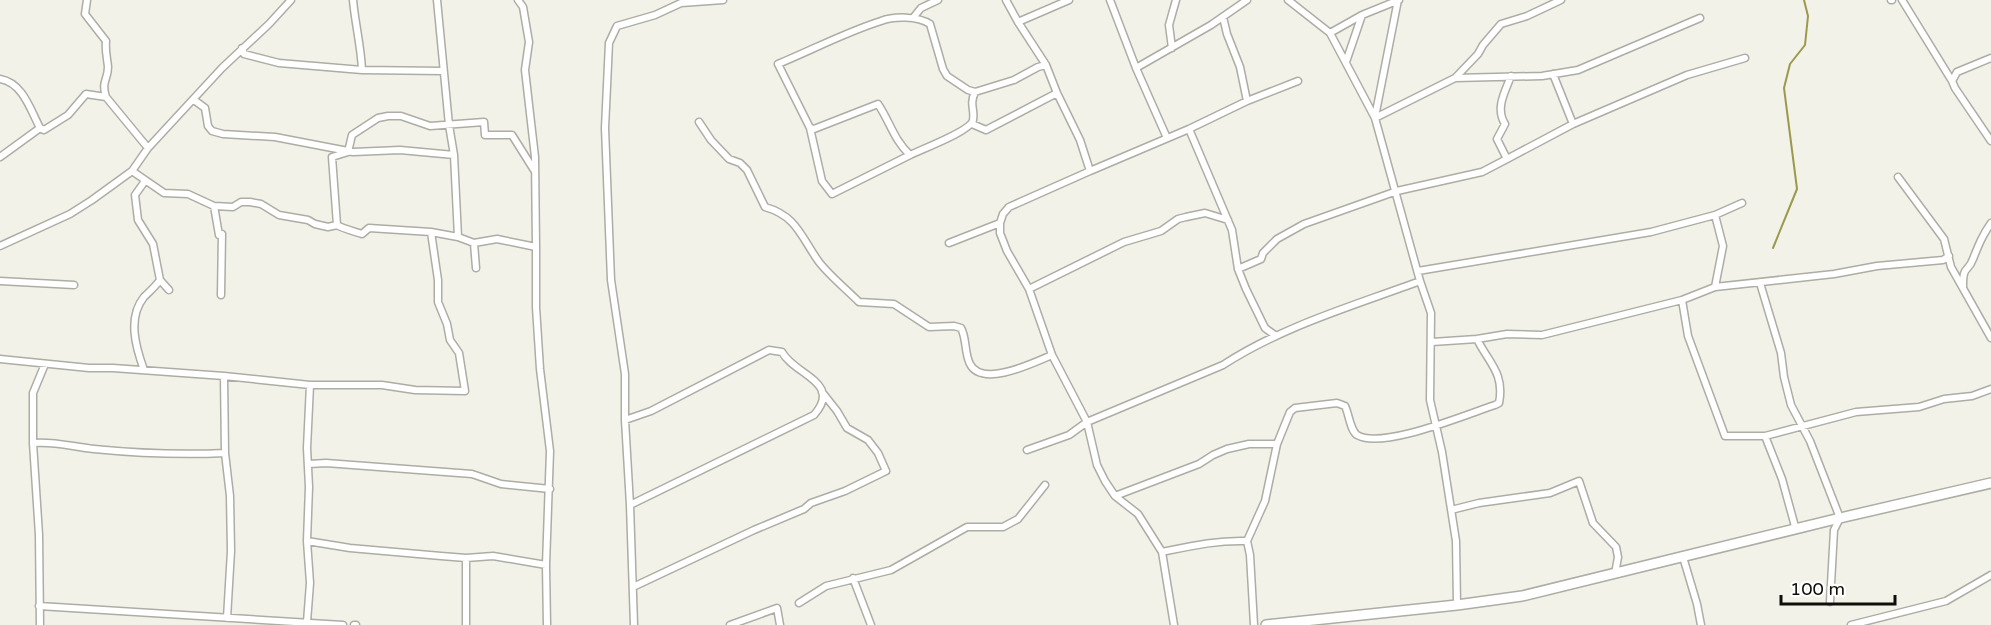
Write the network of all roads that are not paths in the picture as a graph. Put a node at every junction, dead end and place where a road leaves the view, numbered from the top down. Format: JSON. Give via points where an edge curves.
{"nodes":[{"id":1,"x":87,"y":0,"type":"edge"},
{"id":2,"x":291,"y":0,"type":"edge"},
{"id":3,"x":353,"y":0,"type":"edge"},
{"id":4,"x":437,"y":0,"type":"edge"},
{"id":5,"x":518,"y":0,"type":"edge"},
{"id":6,"x":723,"y":0,"type":"edge"},
{"id":7,"x":938,"y":0,"type":"edge"},
{"id":8,"x":1006,"y":0,"type":"edge"},
{"id":9,"x":1069,"y":0,"type":"edge"},
{"id":10,"x":1110,"y":0,"type":"edge"},
{"id":11,"x":1176,"y":0,"type":"edge"},
{"id":12,"x":1246,"y":0,"type":"edge"},
{"id":13,"x":1288,"y":0,"type":"edge"},
{"id":14,"x":1398,"y":0,"type":"edge"},
{"id":15,"x":1561,"y":0,"type":"edge"},
{"id":16,"x":1902,"y":0,"type":"edge"},
{"id":17,"x":1362,"y":15,"type":"junction"},
{"id":18,"x":1223,"y":17,"type":"junction"},
{"id":19,"x":914,"y":18,"type":"junction"},
{"id":20,"x":1700,"y":18,"type":"dead end"},
{"id":21,"x":1018,"y":22,"type":"junction"},
{"id":22,"x":1330,"y":33,"type":"junction"},
{"id":23,"x":242,"y":48,"type":"junction"},
{"id":24,"x":1172,"y":48,"type":"junction"},
{"id":25,"x":1746,"y":58,"type":"dead end"},
{"id":26,"x":1991,"y":58,"type":"edge"},
{"id":27,"x":1346,"y":62,"type":"junction"},
{"id":28,"x":1046,"y":65,"type":"junction"},
{"id":29,"x":1136,"y":68,"type":"junction"},
{"id":30,"x":362,"y":70,"type":"junction"},
{"id":31,"x":443,"y":71,"type":"junction"},
{"id":32,"x":1553,"y":74,"type":"junction"},
{"id":33,"x":1511,"y":76,"type":"junction"},
{"id":34,"x":1455,"y":78,"type":"junction"},
{"id":35,"x":0,"y":79,"type":"edge"},
{"id":36,"x":1298,"y":81,"type":"dead end"},
{"id":37,"x":1953,"y":81,"type":"junction"},
{"id":38,"x":975,"y":92,"type":"junction"},
{"id":39,"x":1057,"y":93,"type":"junction"},
{"id":40,"x":106,"y":97,"type":"junction"},
{"id":41,"x":194,"y":100,"type":"junction"},
{"id":42,"x":1247,"y":101,"type":"junction"},
{"id":43,"x":1375,"y":117,"type":"junction"},
{"id":44,"x":699,"y":122,"type":"dead end"},
{"id":45,"x":972,"y":124,"type":"junction"},
{"id":46,"x":1574,"y":124,"type":"junction"},
{"id":47,"x":449,"y":125,"type":"junction"},
{"id":48,"x":40,"y":128,"type":"junction"},
{"id":49,"x":810,"y":128,"type":"junction"},
{"id":50,"x":1189,"y":129,"type":"junction"},
{"id":51,"x":1167,"y":138,"type":"junction"},
{"id":52,"x":1991,"y":141,"type":"edge"},
{"id":53,"x":148,"y":147,"type":"junction"},
{"id":54,"x":348,"y":152,"type":"junction"},
{"id":55,"x":454,"y":155,"type":"junction"},
{"id":56,"x":910,"y":155,"type":"junction"},
{"id":57,"x":0,"y":157,"type":"edge"},
{"id":58,"x":1507,"y":159,"type":"junction"},
{"id":59,"x":132,"y":171,"type":"junction"},
{"id":60,"x":1089,"y":171,"type":"junction"},
{"id":61,"x":535,"y":172,"type":"junction"},
{"id":62,"x":1898,"y":177,"type":"dead end"},
{"id":63,"x":145,"y":181,"type":"junction"},
{"id":64,"x":1397,"y":191,"type":"junction"},
{"id":65,"x":1742,"y":203,"type":"dead end"},
{"id":66,"x":214,"y":206,"type":"junction"},
{"id":67,"x":1715,"y":215,"type":"junction"},
{"id":68,"x":1228,"y":220,"type":"junction"},
{"id":69,"x":1000,"y":223,"type":"junction"},
{"id":70,"x":1991,"y":223,"type":"edge"},
{"id":71,"x":337,"y":225,"type":"junction"},
{"id":72,"x":431,"y":232,"type":"junction"},
{"id":73,"x":458,"y":237,"type":"junction"},
{"id":74,"x":474,"y":243,"type":"junction"},
{"id":75,"x":949,"y":243,"type":"dead end"},
{"id":76,"x":0,"y":246,"type":"edge"},
{"id":77,"x":536,"y":247,"type":"junction"},
{"id":78,"x":1949,"y":256,"type":"junction"},
{"id":79,"x":476,"y":268,"type":"dead end"},
{"id":80,"x":1238,"y":269,"type":"junction"},
{"id":81,"x":1418,"y":271,"type":"junction"},
{"id":82,"x":160,"y":280,"type":"junction"},
{"id":83,"x":0,"y":281,"type":"edge"},
{"id":84,"x":1420,"y":281,"type":"junction"},
{"id":85,"x":1760,"y":283,"type":"junction"},
{"id":86,"x":74,"y":285,"type":"dead end"},
{"id":87,"x":1715,"y":287,"type":"junction"},
{"id":88,"x":1963,"y":288,"type":"junction"},
{"id":89,"x":1029,"y":289,"type":"junction"},
{"id":90,"x":169,"y":290,"type":"dead end"},
{"id":91,"x":221,"y":295,"type":"dead end"},
{"id":92,"x":1682,"y":300,"type":"junction"},
{"id":93,"x":1276,"y":336,"type":"junction"},
{"id":94,"x":1477,"y":339,"type":"junction"},
{"id":95,"x":1991,"y":339,"type":"edge"},
{"id":96,"x":1432,"y":342,"type":"junction"},
{"id":97,"x":1052,"y":355,"type":"junction"},
{"id":98,"x":0,"y":359,"type":"edge"},
{"id":99,"x":45,"y":364,"type":"junction"},
{"id":100,"x":144,"y":370,"type":"junction"},
{"id":101,"x":224,"y":376,"type":"junction"},
{"id":102,"x":310,"y":385,"type":"junction"},
{"id":103,"x":1991,"y":389,"type":"edge"},
{"id":104,"x":822,"y":392,"type":"junction"},
{"id":105,"x":625,"y":420,"type":"junction"},
{"id":106,"x":1087,"y":422,"type":"junction"},
{"id":107,"x":1437,"y":426,"type":"junction"},
{"id":108,"x":1801,"y":426,"type":"junction"},
{"id":109,"x":1764,"y":436,"type":"junction"},
{"id":110,"x":33,"y":443,"type":"junction"},
{"id":111,"x":1277,"y":444,"type":"junction"},
{"id":112,"x":1027,"y":450,"type":"dead end"},
{"id":113,"x":225,"y":453,"type":"junction"},
{"id":114,"x":309,"y":464,"type":"junction"},
{"id":115,"x":1991,"y":483,"type":"edge"},
{"id":116,"x":1045,"y":485,"type":"dead end"},
{"id":117,"x":550,"y":489,"type":"junction"},
{"id":118,"x":1115,"y":496,"type":"junction"},
{"id":119,"x":630,"y":505,"type":"junction"},
{"id":120,"x":1451,"y":510,"type":"junction"},
{"id":121,"x":1840,"y":518,"type":"junction"},
{"id":122,"x":1796,"y":530,"type":"junction"},
{"id":123,"x":1247,"y":541,"type":"junction"},
{"id":124,"x":307,"y":542,"type":"junction"},
{"id":125,"x":1162,"y":552,"type":"junction"},
{"id":126,"x":1683,"y":557,"type":"junction"},
{"id":127,"x":466,"y":558,"type":"junction"},
{"id":128,"x":546,"y":565,"type":"junction"},
{"id":129,"x":1615,"y":574,"type":"junction"},
{"id":130,"x":1991,"y":575,"type":"edge"},
{"id":131,"x":853,"y":578,"type":"junction"},
{"id":132,"x":633,"y":587,"type":"junction"},
{"id":133,"x":1830,"y":602,"type":"dead end"},
{"id":134,"x":799,"y":603,"type":"dead end"},
{"id":135,"x":1457,"y":605,"type":"junction"},
{"id":136,"x":39,"y":606,"type":"junction"},
{"id":137,"x":227,"y":618,"type":"junction"},
{"id":138,"x":307,"y":622,"type":"junction"},
{"id":139,"x":1872,"y":623,"type":"edge"},
{"id":140,"x":40,"y":625,"type":"edge"},
{"id":141,"x":343,"y":625,"type":"edge"},
{"id":142,"x":466,"y":625,"type":"edge"},
{"id":143,"x":547,"y":625,"type":"edge"},
{"id":144,"x":634,"y":625,"type":"edge"},
{"id":145,"x":730,"y":625,"type":"edge"},
{"id":146,"x":780,"y":625,"type":"edge"},
{"id":147,"x":871,"y":625,"type":"edge"},
{"id":148,"x":1174,"y":625,"type":"edge"},
{"id":149,"x":1254,"y":625,"type":"edge"},
{"id":150,"x":1266,"y":625,"type":"edge"},
{"id":151,"x":1701,"y":625,"type":"edge"},
{"id":152,"x":1851,"y":625,"type":"edge"}],
"edges":[{"from":1,"to":40,"type":"street","via":[[85,14],[106,41]]},
{"from":2,"to":23,"type":"street"},
{"from":3,"to":30,"type":"street"},
{"from":4,"to":31,"type":"street"},
{"from":5,"to":61,"type":"street","via":[[523,7],[529,42],[525,70]]},
{"from":6,"to":105,"type":"street","via":[[681,3],[618,26],[609,43],[605,128],[611,280],[625,374]]},
{"from":7,"to":19,"type":"street","via":[[921,8]]},
{"from":8,"to":21,"type":"street"},
{"from":9,"to":21,"type":"street"},
{"from":10,"to":29,"type":"street"},
{"from":11,"to":24,"type":"street","via":[[1169,25]]},
{"from":12,"to":18,"type":"street"},
{"from":13,"to":22,"type":"street"},
{"from":14,"to":17,"type":"street"},
{"from":14,"to":43,"type":"street"},
{"from":15,"to":34,"type":"street","via":[[1502,24]]},
{"from":16,"to":37,"type":"street"},
{"from":17,"to":22,"type":"street"},
{"from":17,"to":27,"type":"street"},
{"from":18,"to":24,"type":"street"},
{"from":18,"to":42,"type":"street"},
{"from":19,"to":38,"type":"street","via":[[930,24],[947,76]]},
{"from":19,"to":49,"type":"street","via":[[883,20],[778,64]]},
{"from":20,"to":32,"type":"street","via":[[1578,70]]},
{"from":21,"to":28,"type":"street"},
{"from":22,"to":27,"type":"street"},
{"from":23,"to":30,"type":"street","via":[[244,54],[279,63]]},
{"from":23,"to":41,"type":"street"},
{"from":24,"to":29,"type":"street"},
{"from":25,"to":46,"type":"street","via":[[1687,75]]},
{"from":26,"to":37,"type":"street","via":[[1957,72]]},
{"from":27,"to":43,"type":"street"},
{"from":28,"to":38,"type":"street"},
{"from":28,"to":39,"type":"street"},
{"from":29,"to":51,"type":"street"},
{"from":30,"to":31,"type":"street"},
{"from":31,"to":47,"type":"street"},
{"from":32,"to":33,"type":"street"},
{"from":32,"to":46,"type":"street"},
{"from":33,"to":34,"type":"street"},
{"from":33,"to":58,"type":"street","via":[[1500,104],[1504,124],[1497,139]]},
{"from":34,"to":43,"type":"street"},
{"from":35,"to":48,"type":"street","via":[[18,86]]},
{"from":36,"to":42,"type":"street"},
{"from":37,"to":52,"type":"street"},
{"from":38,"to":45,"type":"street","via":[[971,100]]},
{"from":39,"to":45,"type":"street","via":[[986,130]]},
{"from":39,"to":60,"type":"street","via":[[1080,140]]},
{"from":40,"to":48,"type":"street","via":[[87,94],[68,115],[48,129]]},
{"from":40,"to":53,"type":"street"},
{"from":41,"to":53,"type":"street"},
{"from":41,"to":54,"type":"street","via":[[205,108],[208,126],[213,131]]},
{"from":42,"to":50,"type":"street"},
{"from":43,"to":64,"type":"street"},
{"from":44,"to":97,"type":"street","via":[[729,159],[747,170],[765,207],[784,213],[791,220],[820,262],[859,302],[894,304],[929,327],[961,328],[967,359],[972,368],[986,375],[1023,367]]},
{"from":45,"to":56,"type":"street"},
{"from":46,"to":58,"type":"street"},
{"from":47,"to":54,"type":"street","via":[[430,126],[401,116],[378,118],[352,135]]},
{"from":47,"to":55,"type":"street"},
{"from":47,"to":61,"type":"street","via":[[484,122],[485,135],[512,135]]},
{"from":48,"to":57,"type":"street"},
{"from":49,"to":56,"type":"street","via":[[878,104],[898,143]]},
{"from":49,"to":56,"type":"street","via":[[822,181],[832,194]]},
{"from":50,"to":51,"type":"street"},
{"from":50,"to":68,"type":"street"},
{"from":51,"to":60,"type":"street"},
{"from":53,"to":59,"type":"street"},
{"from":54,"to":55,"type":"street","via":[[400,150]]},
{"from":54,"to":71,"type":"street","via":[[332,157]]},
{"from":55,"to":73,"type":"street"},
{"from":58,"to":64,"type":"street","via":[[1482,172]]},
{"from":59,"to":63,"type":"street"},
{"from":59,"to":76,"type":"street","via":[[70,214]]},
{"from":60,"to":69,"type":"street","via":[[1009,207]]},
{"from":61,"to":77,"type":"street"},
{"from":62,"to":78,"type":"street","via":[[1944,239]]},
{"from":63,"to":66,"type":"street","via":[[164,193],[188,194]]},
{"from":63,"to":82,"type":"street","via":[[135,195],[138,220],[153,244]]},
{"from":64,"to":80,"type":"street","via":[[1304,224],[1276,239],[1261,259]]},
{"from":64,"to":81,"type":"street"},
{"from":65,"to":67,"type":"street"},
{"from":66,"to":71,"type":"street","via":[[234,207],[250,202],[315,225]]},
{"from":66,"to":91,"type":"street","via":[[219,235],[222,234]]},
{"from":67,"to":81,"type":"street","via":[[1651,232]]},
{"from":67,"to":87,"type":"street","via":[[1723,246]]},
{"from":68,"to":80,"type":"street"},
{"from":68,"to":89,"type":"street","via":[[1205,213],[1186,217],[1161,231],[1124,242]]},
{"from":69,"to":75,"type":"street"},
{"from":69,"to":89,"type":"street","via":[[1007,251]]},
{"from":70,"to":88,"type":"street","via":[[1971,264],[1964,270]]},
{"from":71,"to":72,"type":"street","via":[[362,234],[369,228]]},
{"from":72,"to":73,"type":"street"},
{"from":72,"to":102,"type":"street","via":[[438,302],[450,340],[459,353],[465,391]]},
{"from":73,"to":74,"type":"street"},
{"from":74,"to":77,"type":"street","via":[[497,239]]},
{"from":74,"to":79,"type":"street"},
{"from":77,"to":117,"type":"street","via":[[536,307]]},
{"from":78,"to":85,"type":"street","via":[[1943,260]]},
{"from":78,"to":88,"type":"street"},
{"from":80,"to":93,"type":"street","via":[[1265,328]]},
{"from":81,"to":84,"type":"street"},
{"from":82,"to":90,"type":"street"},
{"from":82,"to":100,"type":"street","via":[[144,297],[135,315],[136,345]]},
{"from":83,"to":86,"type":"street"},
{"from":84,"to":93,"type":"street"},
{"from":84,"to":96,"type":"street","via":[[1431,313]]},
{"from":85,"to":87,"type":"street"},
{"from":85,"to":108,"type":"street","via":[[1781,352],[1791,405]]},
{"from":87,"to":92,"type":"street"},
{"from":88,"to":95,"type":"street"},
{"from":89,"to":97,"type":"street"},
{"from":92,"to":94,"type":"street","via":[[1542,335],[1507,334]]},
{"from":92,"to":109,"type":"street","via":[[1688,336],[1725,436]]},
{"from":93,"to":106,"type":"street","via":[[1223,365]]},
{"from":94,"to":96,"type":"street"},
{"from":94,"to":107,"type":"street","via":[[1495,366],[1499,403]]},
{"from":96,"to":107,"type":"street","via":[[1430,400]]},
{"from":97,"to":106,"type":"street"},
{"from":98,"to":99,"type":"street"},
{"from":99,"to":100,"type":"street"},
{"from":99,"to":110,"type":"street","via":[[33,393]]},
{"from":100,"to":101,"type":"street"},
{"from":101,"to":102,"type":"street"},
{"from":101,"to":113,"type":"street"},
{"from":102,"to":114,"type":"street"},
{"from":103,"to":108,"type":"street","via":[[1919,407],[1856,412]]},
{"from":104,"to":105,"type":"street","via":[[819,384],[788,362],[782,352],[769,350],[651,411]]},
{"from":104,"to":119,"type":"street","via":[[822,402],[814,415]]},
{"from":104,"to":132,"type":"street","via":[[847,429],[873,447],[886,471]]},
{"from":105,"to":119,"type":"street"},
{"from":106,"to":112,"type":"street","via":[[1069,435]]},
{"from":106,"to":118,"type":"street","via":[[1097,465]]},
{"from":107,"to":111,"type":"street","via":[[1400,437],[1366,438],[1353,431],[1345,406],[1300,406],[1290,412]]},
{"from":107,"to":120,"type":"street"},
{"from":108,"to":109,"type":"street"},
{"from":108,"to":121,"type":"street"},
{"from":109,"to":122,"type":"street","via":[[1782,479]]},
{"from":110,"to":113,"type":"street"},
{"from":110,"to":136,"type":"street"},
{"from":111,"to":118,"type":"street","via":[[1227,449]]},
{"from":111,"to":123,"type":"street","via":[[1265,501]]},
{"from":113,"to":137,"type":"street","via":[[231,551]]},
{"from":114,"to":117,"type":"street","via":[[472,474],[501,484]]},
{"from":114,"to":124,"type":"street"},
{"from":115,"to":121,"type":"main road"},
{"from":116,"to":131,"type":"street","via":[[1018,519],[1003,527],[968,527],[891,570]]},
{"from":117,"to":128,"type":"street"},
{"from":118,"to":125,"type":"street","via":[[1138,514]]},
{"from":119,"to":132,"type":"street"},
{"from":120,"to":129,"type":"street","via":[[1541,495],[1579,481],[1593,523],[1616,547]]},
{"from":120,"to":135,"type":"street"},
{"from":121,"to":122,"type":"main road"},
{"from":121,"to":133,"type":"street","via":[[1834,530]]},
{"from":122,"to":126,"type":"main road"},
{"from":123,"to":125,"type":"street","via":[[1206,542]]},
{"from":123,"to":149,"type":"street"},
{"from":124,"to":127,"type":"street"},
{"from":124,"to":138,"type":"street"},
{"from":125,"to":148,"type":"street"},
{"from":126,"to":129,"type":"main road"},
{"from":126,"to":151,"type":"street"},
{"from":127,"to":128,"type":"street","via":[[493,556]]},
{"from":127,"to":142,"type":"street"},
{"from":128,"to":143,"type":"street"},
{"from":129,"to":135,"type":"main road","via":[[1541,592]]},
{"from":130,"to":139,"type":"street","via":[[1946,601]]},
{"from":131,"to":134,"type":"street","via":[[826,586]]},
{"from":131,"to":147,"type":"street"},
{"from":132,"to":144,"type":"street"},
{"from":135,"to":150,"type":"main road"},
{"from":136,"to":137,"type":"street"},
{"from":136,"to":140,"type":"street"},
{"from":137,"to":138,"type":"street"},
{"from":138,"to":141,"type":"street"},
{"from":139,"to":152,"type":"street"},
{"from":145,"to":146,"type":"street","via":[[777,608]]}]}
